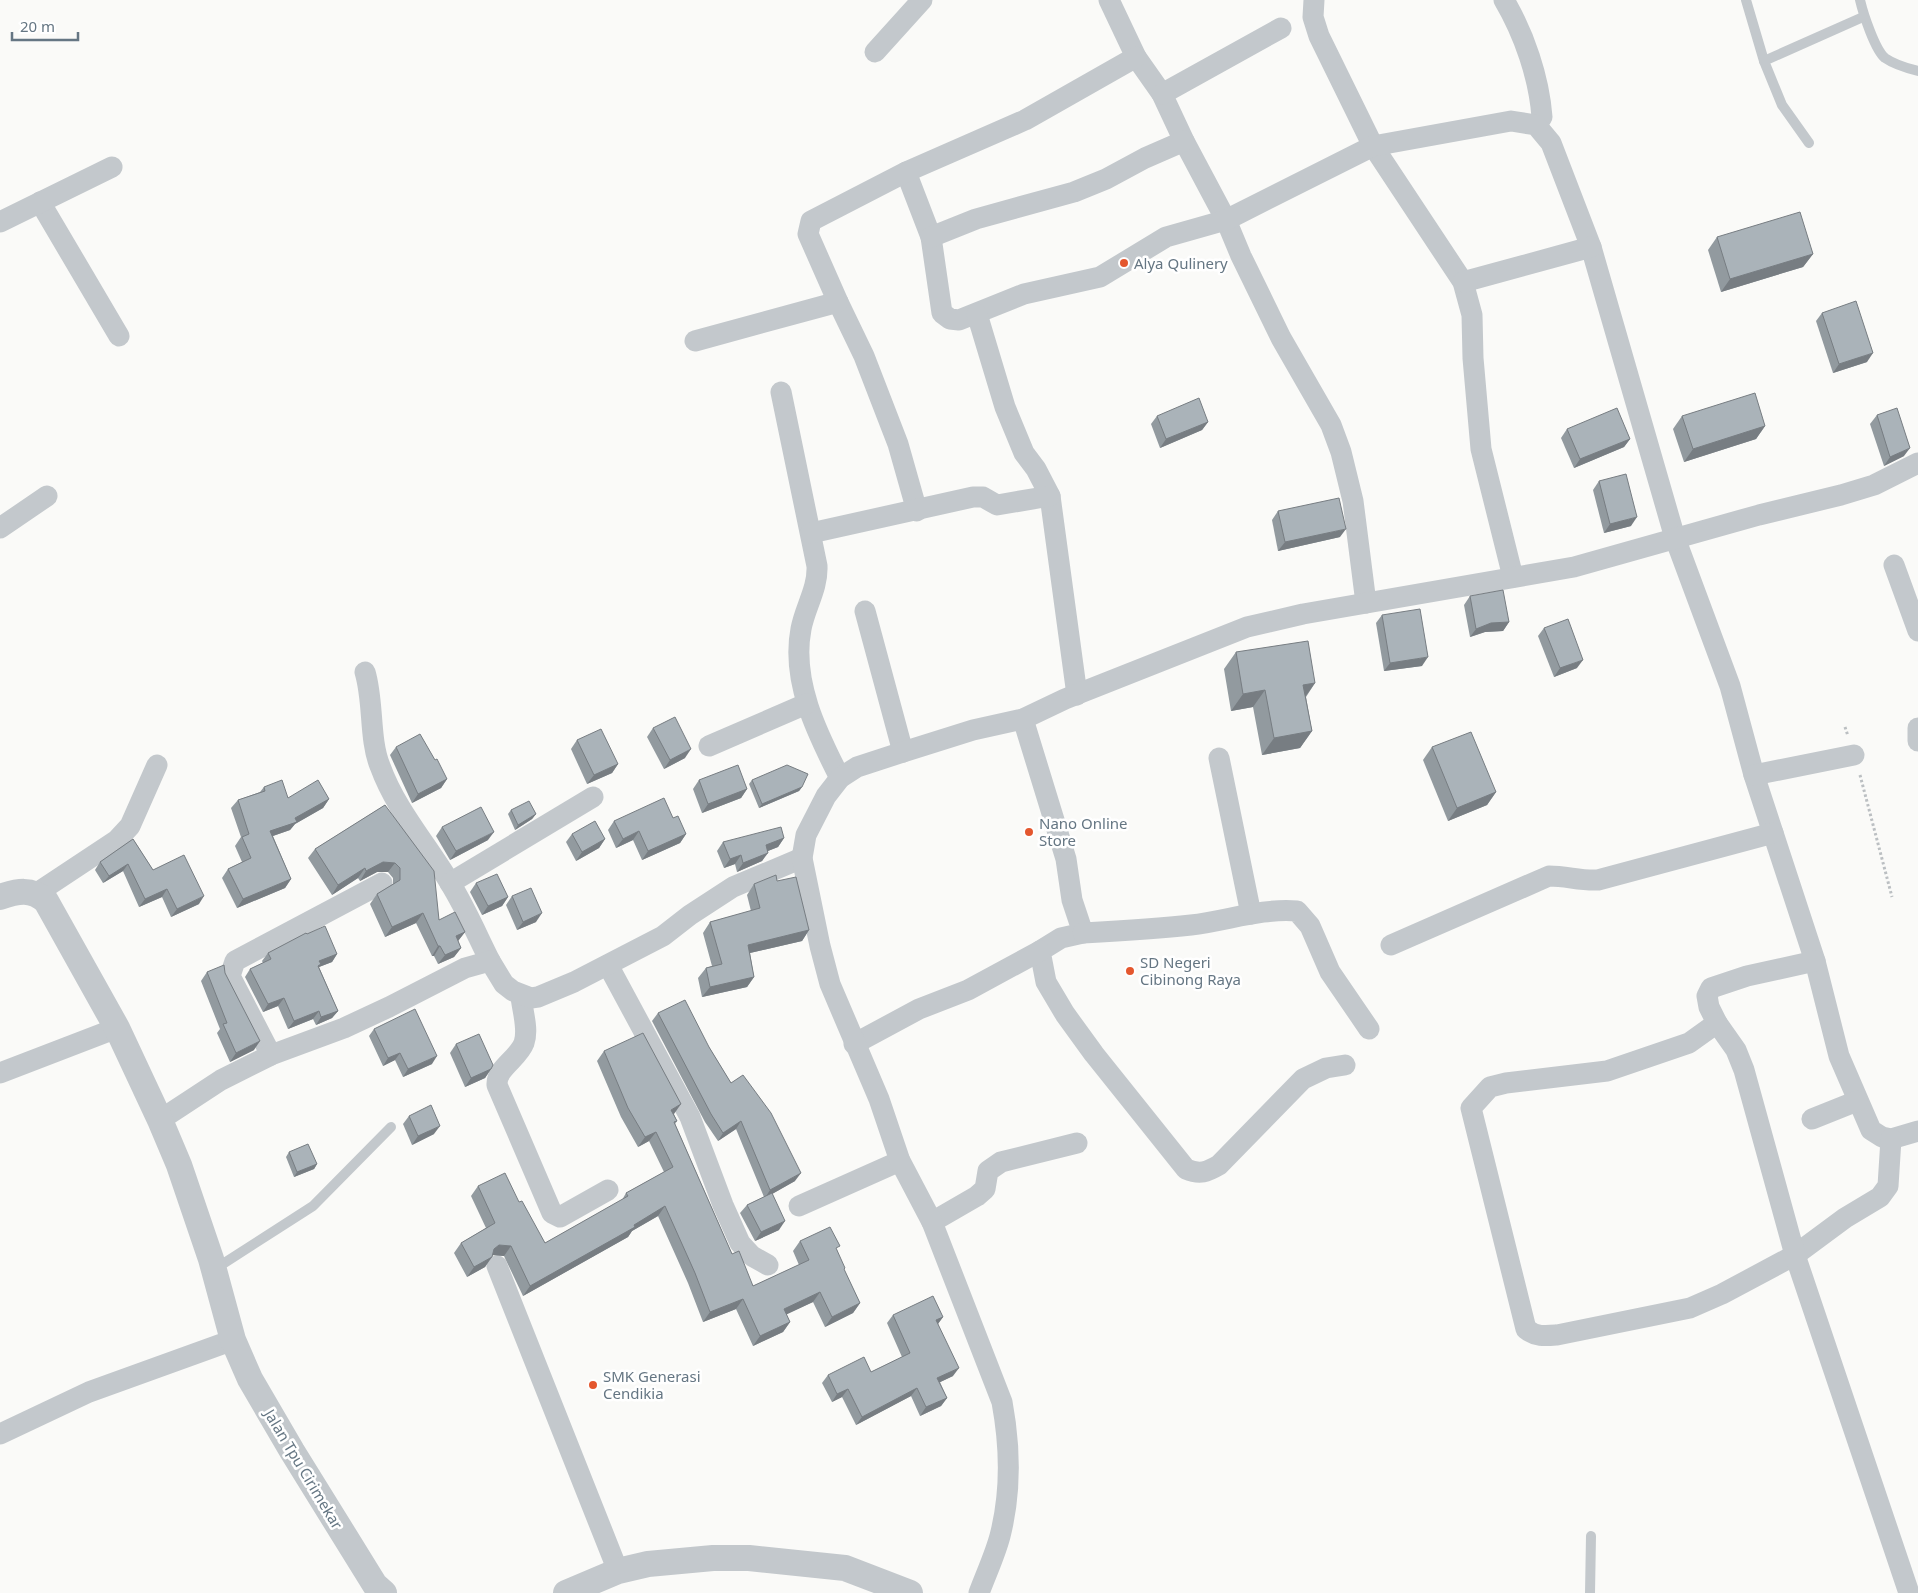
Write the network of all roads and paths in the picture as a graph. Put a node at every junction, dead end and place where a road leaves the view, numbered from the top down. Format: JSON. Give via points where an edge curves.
{"nodes":[{"id":1,"x":922,"y":0,"type":"edge"},
{"id":2,"x":1109,"y":0,"type":"edge"},
{"id":3,"x":1314,"y":0,"type":"edge"},
{"id":4,"x":1504,"y":0,"type":"edge"},
{"id":5,"x":1746,"y":0,"type":"edge"},
{"id":6,"x":1860,"y":0,"type":"edge"},
{"id":7,"x":1864,"y":17,"type":"junction"},
{"id":8,"x":1280,"y":28,"type":"dead end"},
{"id":9,"x":875,"y":52,"type":"dead end"},
{"id":10,"x":1136,"y":57,"type":"junction"},
{"id":11,"x":1764,"y":61,"type":"junction"},
{"id":12,"x":1918,"y":71,"type":"edge"},
{"id":13,"x":1162,"y":94,"type":"junction"},
{"id":14,"x":1536,"y":125,"type":"junction"},
{"id":15,"x":1184,"y":141,"type":"junction"},
{"id":16,"x":1809,"y":143,"type":"dead end"},
{"id":17,"x":1373,"y":146,"type":"junction"},
{"id":18,"x":112,"y":167,"type":"dead end"},
{"id":19,"x":906,"y":172,"type":"junction"},
{"id":20,"x":40,"y":202,"type":"junction"},
{"id":21,"x":1226,"y":220,"type":"junction"},
{"id":22,"x":0,"y":222,"type":"edge"},
{"id":23,"x":930,"y":237,"type":"junction"},
{"id":24,"x":1591,"y":248,"type":"junction"},
{"id":25,"x":1463,"y":282,"type":"junction"},
{"id":26,"x":838,"y":302,"type":"junction"},
{"id":27,"x":977,"y":314,"type":"junction"},
{"id":28,"x":119,"y":336,"type":"dead end"},
{"id":29,"x":695,"y":340,"type":"dead end"},
{"id":30,"x":780,"y":392,"type":"dead end"},
{"id":31,"x":1918,"y":463,"type":"edge"},
{"id":32,"x":47,"y":496,"type":"dead end"},
{"id":33,"x":1050,"y":496,"type":"junction"},
{"id":34,"x":917,"y":511,"type":"junction"},
{"id":35,"x":0,"y":528,"type":"edge"},
{"id":36,"x":811,"y":534,"type":"junction"},
{"id":37,"x":1675,"y":538,"type":"junction"},
{"id":38,"x":1894,"y":565,"type":"dead end"},
{"id":39,"x":1513,"y":577,"type":"junction"},
{"id":40,"x":1366,"y":603,"type":"junction"},
{"id":41,"x":865,"y":611,"type":"dead end"},
{"id":42,"x":1918,"y":631,"type":"edge"},
{"id":43,"x":364,"y":672,"type":"dead end"},
{"id":44,"x":1077,"y":695,"type":"junction"},
{"id":45,"x":806,"y":704,"type":"junction"},
{"id":46,"x":1023,"y":719,"type":"junction"},
{"id":47,"x":1845,"y":727,"type":"dead end"},
{"id":48,"x":1918,"y":728,"type":"edge"},
{"id":49,"x":1918,"y":741,"type":"edge"},
{"id":50,"x":709,"y":746,"type":"dead end"},
{"id":51,"x":903,"y":752,"type":"junction"},
{"id":52,"x":1854,"y":755,"type":"junction"},
{"id":53,"x":1219,"y":758,"type":"dead end"},
{"id":54,"x":157,"y":765,"type":"dead end"},
{"id":55,"x":1754,"y":775,"type":"junction"},
{"id":56,"x":840,"y":778,"type":"junction"},
{"id":57,"x":593,"y":796,"type":"dead end"},
{"id":58,"x":1773,"y":833,"type":"junction"},
{"id":59,"x":802,"y":858,"type":"junction"},
{"id":60,"x":382,"y":883,"type":"dead end"},
{"id":61,"x":450,"y":883,"type":"junction"},
{"id":62,"x":37,"y":893,"type":"junction"},
{"id":63,"x":0,"y":897,"type":"edge"},
{"id":64,"x":1892,"y":897,"type":"dead end"},
{"id":65,"x":1251,"y":914,"type":"junction"},
{"id":66,"x":1083,"y":933,"type":"junction"},
{"id":67,"x":1392,"y":945,"type":"dead end"},
{"id":68,"x":1040,"y":951,"type":"junction"},
{"id":69,"x":490,"y":961,"type":"junction"},
{"id":70,"x":1815,"y":961,"type":"junction"},
{"id":71,"x":608,"y":965,"type":"junction"},
{"id":72,"x":520,"y":996,"type":"junction"},
{"id":73,"x":1717,"y":1023,"type":"junction"},
{"id":74,"x":117,"y":1028,"type":"junction"},
{"id":75,"x":1369,"y":1029,"type":"dead end"},
{"id":76,"x":854,"y":1044,"type":"junction"},
{"id":77,"x":272,"y":1056,"type":"junction"},
{"id":78,"x":1346,"y":1066,"type":"dead end"},
{"id":79,"x":0,"y":1073,"type":"edge"},
{"id":80,"x":1857,"y":1101,"type":"junction"},
{"id":81,"x":1812,"y":1119,"type":"dead end"},
{"id":82,"x":160,"y":1120,"type":"junction"},
{"id":83,"x":391,"y":1127,"type":"dead end"},
{"id":84,"x":1918,"y":1131,"type":"edge"},
{"id":85,"x":1891,"y":1139,"type":"junction"},
{"id":86,"x":1077,"y":1143,"type":"dead end"},
{"id":87,"x":900,"y":1161,"type":"junction"},
{"id":88,"x":608,"y":1190,"type":"dead end"},
{"id":89,"x":799,"y":1206,"type":"dead end"},
{"id":90,"x":932,"y":1222,"type":"junction"},
{"id":91,"x":1795,"y":1255,"type":"junction"},
{"id":92,"x":768,"y":1264,"type":"dead end"},
{"id":93,"x":497,"y":1266,"type":"dead end"},
{"id":94,"x":214,"y":1269,"type":"junction"},
{"id":95,"x":234,"y":1340,"type":"junction"},
{"id":96,"x":0,"y":1433,"type":"edge"},
{"id":97,"x":1591,"y":1536,"type":"dead end"},
{"id":98,"x":618,"y":1571,"type":"junction"},
{"id":99,"x":384,"y":1593,"type":"edge"},
{"id":100,"x":566,"y":1593,"type":"edge"},
{"id":101,"x":910,"y":1593,"type":"edge"},
{"id":102,"x":979,"y":1593,"type":"edge"},
{"id":103,"x":1590,"y":1593,"type":"edge"},
{"id":104,"x":1910,"y":1593,"type":"edge"}],
"edges":[{"from":1,"to":9,"type":"street"},
{"from":2,"to":10,"type":"street"},
{"from":3,"to":17,"type":"street","via":[[1313,17],[1319,36]]},
{"from":4,"to":14,"type":"street","via":[[1518,24],[1535,80],[1542,117]]},
{"from":5,"to":11,"type":"lane"},
{"from":6,"to":7,"type":"lane"},
{"from":7,"to":11,"type":"lane"},
{"from":7,"to":12,"type":"lane","via":[[1883,57],[1902,68]]},
{"from":8,"to":13,"type":"street"},
{"from":10,"to":13,"type":"street"},
{"from":10,"to":19,"type":"street","via":[[1025,120]]},
{"from":11,"to":16,"type":"lane","via":[[1782,105]]},
{"from":13,"to":15,"type":"street"},
{"from":14,"to":17,"type":"street","via":[[1511,121]]},
{"from":14,"to":24,"type":"street","via":[[1551,143]]},
{"from":15,"to":21,"type":"street"},
{"from":15,"to":23,"type":"street","via":[[1074,192],[976,218]]},
{"from":17,"to":21,"type":"street"},
{"from":17,"to":25,"type":"street"},
{"from":18,"to":20,"type":"street"},
{"from":19,"to":23,"type":"street"},
{"from":19,"to":26,"type":"street","via":[[811,221],[808,226],[810,240]]},
{"from":20,"to":22,"type":"street"},
{"from":20,"to":28,"type":"street"},
{"from":21,"to":27,"type":"street","via":[[1166,237],[1094,279],[1024,294]]},
{"from":21,"to":40,"type":"street","via":[[1281,338],[1331,425],[1341,452],[1353,501]]},
{"from":23,"to":27,"type":"street","via":[[942,313],[950,319],[959,320]]},
{"from":24,"to":25,"type":"street"},
{"from":24,"to":37,"type":"street"},
{"from":25,"to":39,"type":"street","via":[[1472,314],[1481,449]]},
{"from":26,"to":29,"type":"street"},
{"from":26,"to":34,"type":"street","via":[[864,356],[898,444]]},
{"from":27,"to":33,"type":"street","via":[[1005,407],[1024,454]]},
{"from":30,"to":36,"type":"street"},
{"from":31,"to":37,"type":"street","via":[[1881,482],[1841,495]]},
{"from":32,"to":35,"type":"street"},
{"from":33,"to":34,"type":"street","via":[[997,505],[983,497],[974,497]]},
{"from":33,"to":44,"type":"street"},
{"from":34,"to":36,"type":"street"},
{"from":36,"to":45,"type":"street","via":[[817,578],[800,630],[799,652]]},
{"from":37,"to":39,"type":"street","via":[[1574,567]]},
{"from":37,"to":55,"type":"street","via":[[1730,686]]},
{"from":38,"to":42,"type":"street"},
{"from":39,"to":40,"type":"street"},
{"from":40,"to":44,"type":"street","via":[[1234,631]]},
{"from":41,"to":51,"type":"street"},
{"from":43,"to":61,"type":"street","via":[[369,685],[378,763],[414,830]]},
{"from":44,"to":46,"type":"street"},
{"from":45,"to":50,"type":"street"},
{"from":45,"to":56,"type":"street"},
{"from":46,"to":51,"type":"street","via":[[973,730]]},
{"from":46,"to":66,"type":"street","via":[[1066,859],[1072,900]]},
{"from":47,"to":52,"type":"path"},
{"from":48,"to":49,"type":"street"},
{"from":51,"to":56,"type":"street","via":[[856,767]]},
{"from":52,"to":55,"type":"street"},
{"from":52,"to":64,"type":"path"},
{"from":53,"to":65,"type":"street"},
{"from":54,"to":62,"type":"street","via":[[130,826],[117,840]]},
{"from":55,"to":58,"type":"street"},
{"from":56,"to":59,"type":"street","via":[[826,796],[806,835]]},
{"from":57,"to":61,"type":"street"},
{"from":58,"to":67,"type":"street","via":[[1598,880],[1549,876]]},
{"from":58,"to":70,"type":"street"},
{"from":59,"to":71,"type":"street","via":[[733,887],[663,936]]},
{"from":59,"to":76,"type":"street","via":[[830,984]]},
{"from":60,"to":77,"type":"street","via":[[235,962],[230,976]]},
{"from":61,"to":69,"type":"street"},
{"from":62,"to":63,"type":"street"},
{"from":62,"to":74,"type":"street","name":"Jalan Tpu Cirimekar","via":[[51,909]]},
{"from":65,"to":66,"type":"street","via":[[1192,925]]},
{"from":65,"to":75,"type":"street","via":[[1281,910],[1297,911],[1304,916],[1330,972]]},
{"from":66,"to":68,"type":"street","via":[[1061,938]]},
{"from":68,"to":76,"type":"street","via":[[968,990],[919,1009]]},
{"from":68,"to":78,"type":"street","via":[[1046,982],[1094,1054],[1186,1169],[1196,1173],[1206,1173],[1219,1165],[1303,1079],[1326,1068]]},
{"from":69,"to":72,"type":"street","via":[[504,984]]},
{"from":69,"to":77,"type":"street","via":[[465,968],[344,1028]]},
{"from":70,"to":73,"type":"street","via":[[1716,985],[1707,996]]},
{"from":70,"to":80,"type":"street","via":[[1839,1056]]},
{"from":71,"to":72,"type":"street","via":[[538,997]]},
{"from":71,"to":92,"type":"street","via":[[690,1118],[740,1243],[752,1256]]},
{"from":72,"to":88,"type":"street","via":[[524,1042],[516,1057],[496,1079],[496,1085],[552,1213],[560,1217]]},
{"from":73,"to":91,"type":"street","via":[[1736,1050],[1744,1070]]},
{"from":73,"to":91,"type":"street","via":[[1689,1043],[1607,1071],[1490,1087],[1471,1108],[1522,1322],[1532,1334],[1543,1336],[1690,1308]]},
{"from":74,"to":79,"type":"street"},
{"from":74,"to":82,"type":"street","name":"Jalan Tpu Cirimekar"},
{"from":76,"to":87,"type":"street","via":[[879,1099]]},
{"from":77,"to":82,"type":"street","via":[[221,1080]]},
{"from":80,"to":81,"type":"street"},
{"from":80,"to":85,"type":"street","via":[[1871,1130]]},
{"from":82,"to":94,"type":"street","name":"Jalan Tpu Cirimekar","via":[[179,1165]]},
{"from":83,"to":94,"type":"lane","via":[[313,1206]]},
{"from":84,"to":85,"type":"street"},
{"from":85,"to":91,"type":"street","via":[[1888,1186],[1880,1197]]},
{"from":86,"to":90,"type":"street","via":[[1001,1162],[988,1171],[985,1189]]},
{"from":87,"to":89,"type":"street"},
{"from":87,"to":90,"type":"street"},
{"from":90,"to":102,"type":"street","via":[[1002,1402],[1007,1433],[1006,1495],[1000,1535]]},
{"from":91,"to":104,"type":"street"},
{"from":93,"to":98,"type":"street"},
{"from":94,"to":95,"type":"street","name":"Jalan Tpu Cirimekar"},
{"from":95,"to":96,"type":"street","via":[[89,1392]]},
{"from":95,"to":99,"type":"street","name":"Jalan Tpu Cirimekar","via":[[250,1379],[292,1451],[375,1585]]},
{"from":97,"to":103,"type":"lane"},
{"from":98,"to":100,"type":"street"},
{"from":98,"to":101,"type":"street","via":[[684,1560],[749,1558],[844,1568]]}]}
